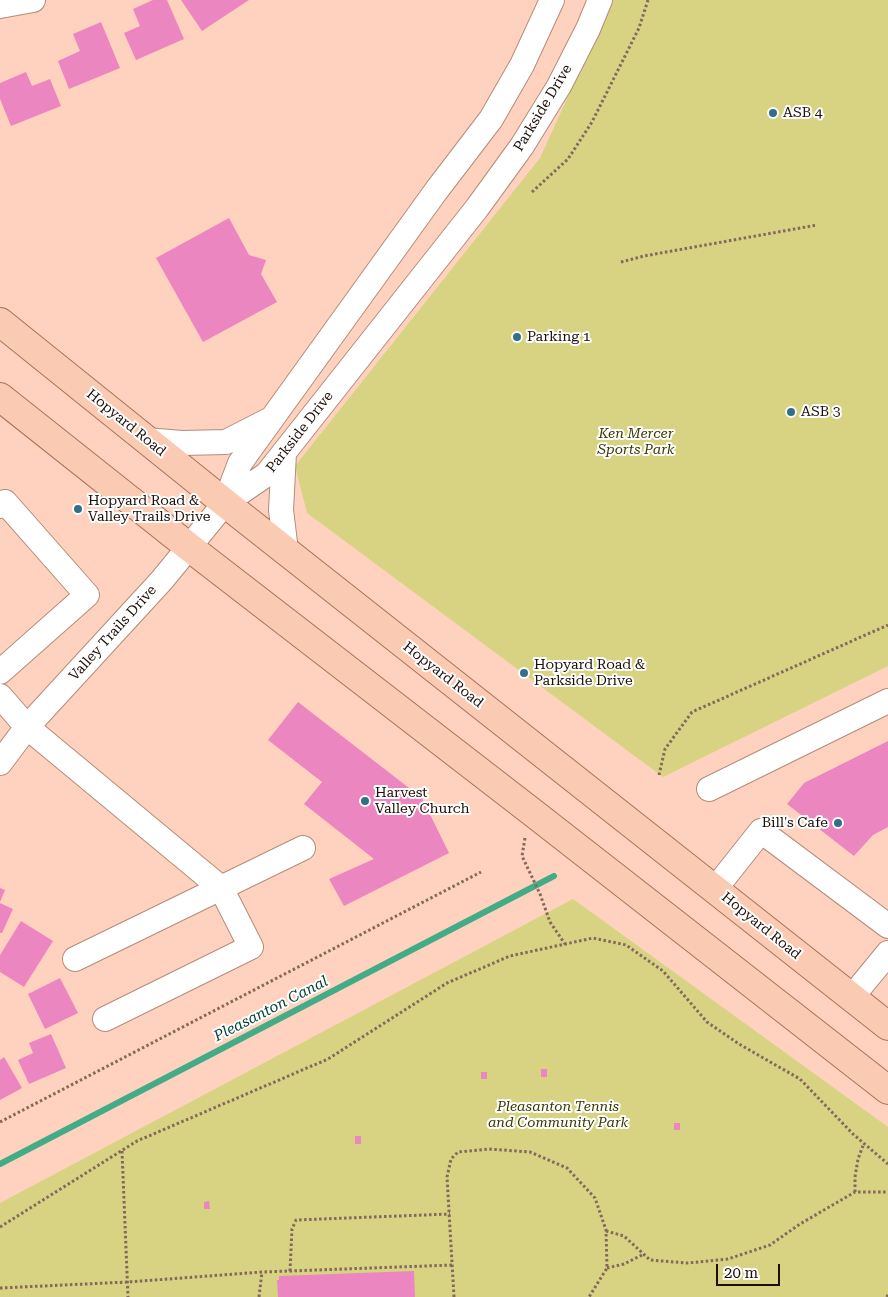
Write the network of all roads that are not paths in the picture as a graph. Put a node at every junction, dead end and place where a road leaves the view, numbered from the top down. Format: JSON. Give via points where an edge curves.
{"nodes":[{"id":1,"x":33,"y":0,"type":"edge"},
{"id":2,"x":552,"y":0,"type":"edge"},
{"id":3,"x":600,"y":0,"type":"edge"},
{"id":4,"x":0,"y":6,"type":"edge"},
{"id":5,"x":0,"y":322,"type":"edge"},
{"id":6,"x":0,"y":397,"type":"edge"},
{"id":7,"x":273,"y":418,"type":"junction"},
{"id":8,"x":146,"y":440,"type":"junction"},
{"id":9,"x":284,"y":453,"type":"junction"},
{"id":10,"x":225,"y":503,"type":"junction"},
{"id":11,"x":0,"y":506,"type":"edge"},
{"id":12,"x":189,"y":547,"type":"junction"},
{"id":13,"x":286,"y":551,"type":"junction"},
{"id":14,"x":0,"y":672,"type":"edge"},
{"id":15,"x":0,"y":696,"type":"edge"},
{"id":16,"x":888,"y":701,"type":"edge"},
{"id":17,"x":27,"y":727,"type":"junction"},
{"id":18,"x":0,"y":763,"type":"edge"},
{"id":19,"x":709,"y":789,"type":"dead end"},
{"id":20,"x":304,"y":848,"type":"dead end"},
{"id":21,"x":221,"y":888,"type":"junction"},
{"id":22,"x":715,"y":889,"type":"junction"},
{"id":23,"x":888,"y":926,"type":"edge"},
{"id":24,"x":888,"y":953,"type":"edge"},
{"id":25,"x":75,"y":959,"type":"dead end"},
{"id":26,"x":851,"y":998,"type":"junction"},
{"id":27,"x":105,"y":1019,"type":"dead end"},
{"id":28,"x":888,"y":1026,"type":"edge"},
{"id":29,"x":888,"y":1090,"type":"edge"}],
"edges":[{"from":1,"to":4,"type":"street"},
{"from":2,"to":7,"type":"street","name":"Parkside Drive","via":[[522,66],[491,119]]},
{"from":3,"to":9,"type":"street","name":"Parkside Drive","via":[[559,86],[522,146]]},
{"from":5,"to":8,"type":"main road","name":"Hopyard Road"},
{"from":6,"to":12,"type":"main road"},
{"from":7,"to":8,"type":"street","via":[[226,442]]},
{"from":7,"to":10,"type":"street","name":"Parkside Drive","via":[[240,463]]},
{"from":8,"to":10,"type":"main road","name":"Hopyard Road"},
{"from":9,"to":10,"type":"street","name":"Parkside Drive","via":[[267,474]]},
{"from":9,"to":13,"type":"street","via":[[281,510]]},
{"from":10,"to":12,"type":"street","name":"Valley Trails Drive"},
{"from":10,"to":13,"type":"main road","name":"Hopyard Road"},
{"from":11,"to":14,"type":"street","via":[[5,502],[87,594]]},
{"from":12,"to":17,"type":"street","name":"Valley Trails Drive"},
{"from":12,"to":29,"type":"main road"},
{"from":13,"to":22,"type":"main road","name":"Hopyard Road"},
{"from":15,"to":17,"type":"street"},
{"from":16,"to":19,"type":"street"},
{"from":17,"to":18,"type":"street","name":"Valley Trails Drive"},
{"from":17,"to":21,"type":"street"},
{"from":20,"to":21,"type":"street"},
{"from":21,"to":25,"type":"street"},
{"from":21,"to":27,"type":"street","via":[[251,947]]},
{"from":22,"to":23,"type":"street","via":[[760,831]]},
{"from":22,"to":26,"type":"main road","name":"Hopyard Road"},
{"from":24,"to":26,"type":"street"},
{"from":26,"to":28,"type":"main road","name":"Hopyard Road"}]}
